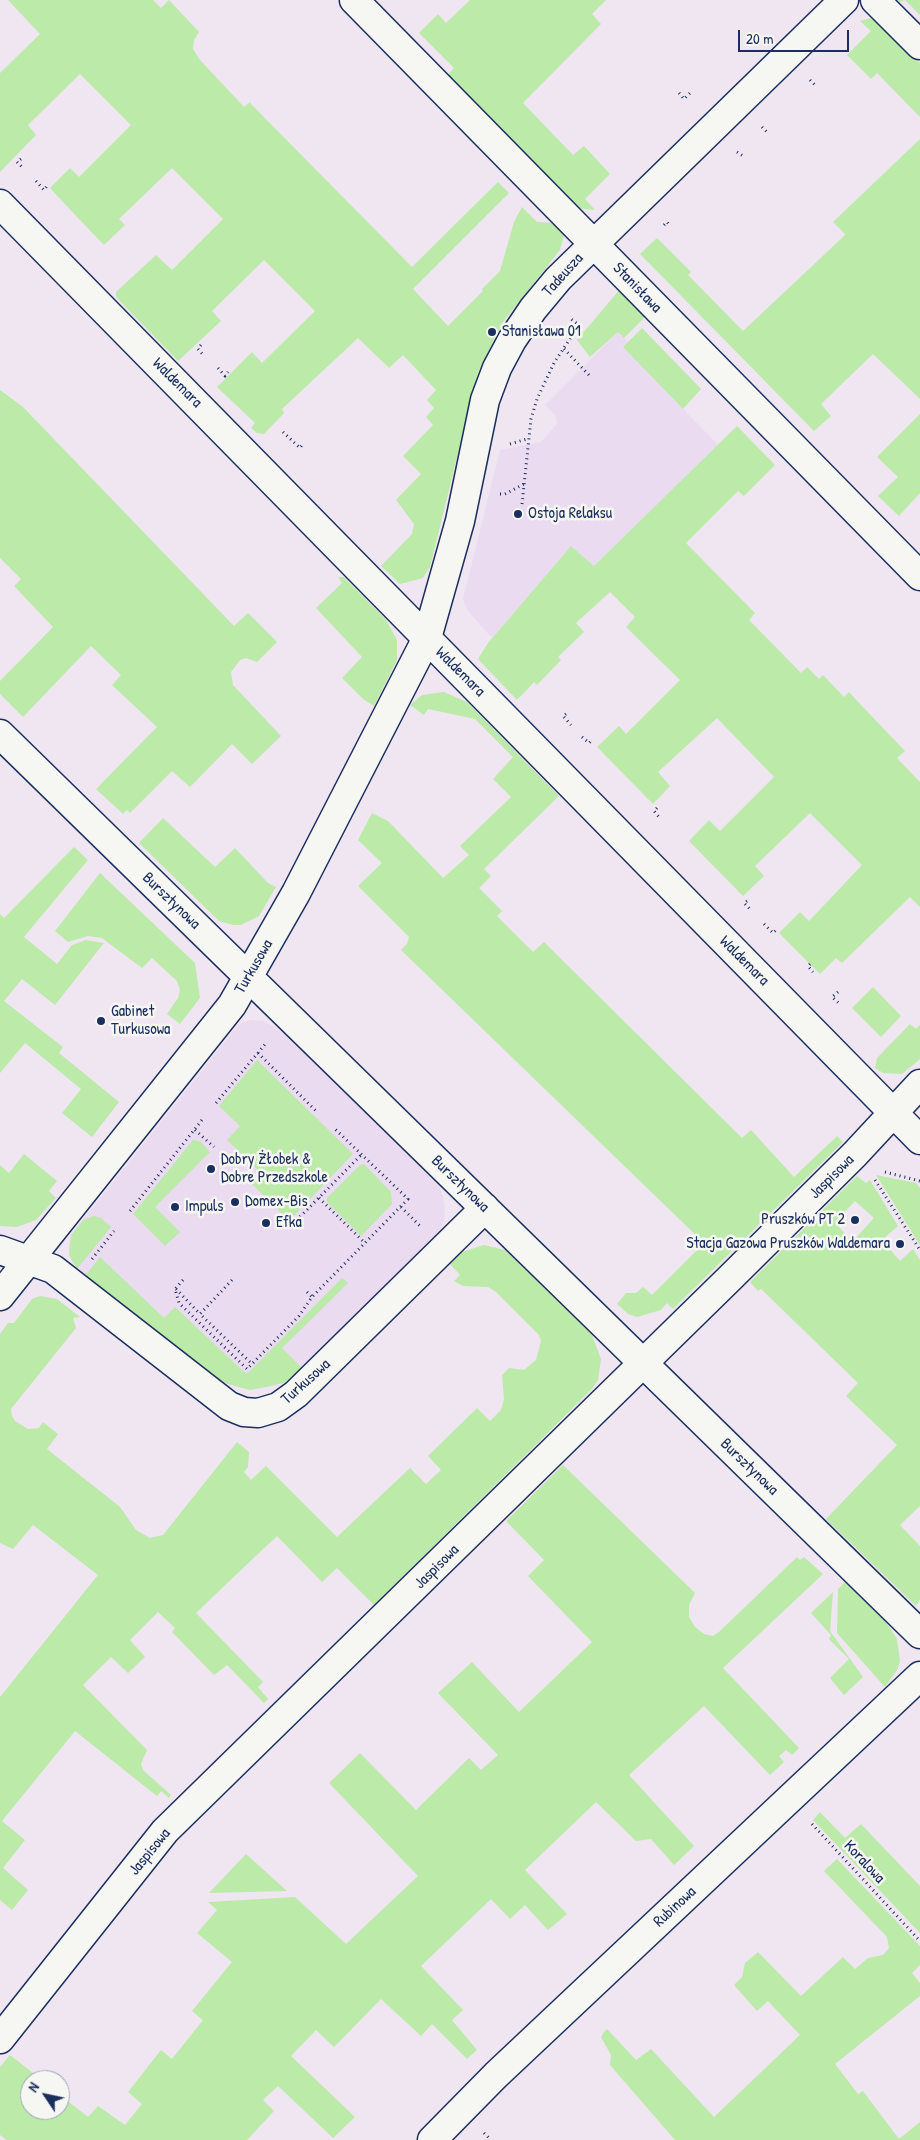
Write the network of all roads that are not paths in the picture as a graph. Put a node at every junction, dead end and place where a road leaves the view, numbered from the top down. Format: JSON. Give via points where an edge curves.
{"nodes":[{"id":1,"x":354,"y":0,"type":"edge"},
{"id":2,"x":844,"y":0,"type":"edge"},
{"id":3,"x":875,"y":0,"type":"edge"},
{"id":4,"x":920,"y":45,"type":"edge"},
{"id":5,"x":0,"y":204,"type":"edge"},
{"id":6,"x":593,"y":243,"type":"junction"},
{"id":7,"x":920,"y":576,"type":"edge"},
{"id":8,"x":427,"y":638,"type":"junction"},
{"id":9,"x":0,"y":734,"type":"edge"},
{"id":10,"x":249,"y":976,"type":"junction"},
{"id":11,"x":920,"y":1084,"type":"edge"},
{"id":12,"x":894,"y":1112,"type":"junction"},
{"id":13,"x":920,"y":1140,"type":"edge"},
{"id":14,"x":485,"y":1208,"type":"junction"},
{"id":15,"x":0,"y":1250,"type":"edge"},
{"id":16,"x":27,"y":1260,"type":"junction"},
{"id":17,"x":0,"y":1296,"type":"edge"},
{"id":18,"x":643,"y":1364,"type":"junction"},
{"id":19,"x":920,"y":1634,"type":"edge"},
{"id":20,"x":920,"y":1676,"type":"edge"},
{"id":21,"x":0,"y":2039,"type":"edge"},
{"id":22,"x":432,"y":2140,"type":"edge"}],
"edges":[{"from":1,"to":6,"type":"street","name":"Stanisława"},
{"from":2,"to":6,"type":"street","name":"Tadeusza"},
{"from":3,"to":4,"type":"street"},
{"from":5,"to":8,"type":"street","name":"Waldemara"},
{"from":6,"to":7,"type":"street","name":"Stanisława"},
{"from":6,"to":8,"type":"street","name":"Tadeusza","via":[[533,309],[497,368],[485,400],[460,521]]},
{"from":8,"to":10,"type":"street","name":"Turkusowa","via":[[307,873]]},
{"from":8,"to":12,"type":"street","name":"Waldemara"},
{"from":9,"to":10,"type":"street","name":"Bursztynowa"},
{"from":10,"to":14,"type":"street","name":"Bursztynowa"},
{"from":10,"to":16,"type":"street","name":"Turkusowa","via":[[224,1017]]},
{"from":11,"to":12,"type":"street","name":"Jaspisowa"},
{"from":12,"to":13,"type":"street","name":"Waldemara"},
{"from":12,"to":18,"type":"street","name":"Jaspisowa"},
{"from":14,"to":16,"type":"street","name":"Turkusowa","via":[[292,1398],[273,1410],[258,1413],[229,1406],[53,1269]]},
{"from":14,"to":18,"type":"street","name":"Bursztynowa"},
{"from":15,"to":16,"type":"street"},
{"from":16,"to":17,"type":"street","name":"Turkusowa"},
{"from":18,"to":19,"type":"street","name":"Bursztynowa"},
{"from":18,"to":21,"type":"street","name":"Jaspisowa","via":[[166,1831]]},
{"from":20,"to":22,"type":"street","name":"Rubinowa","via":[[496,2075]]}]}
